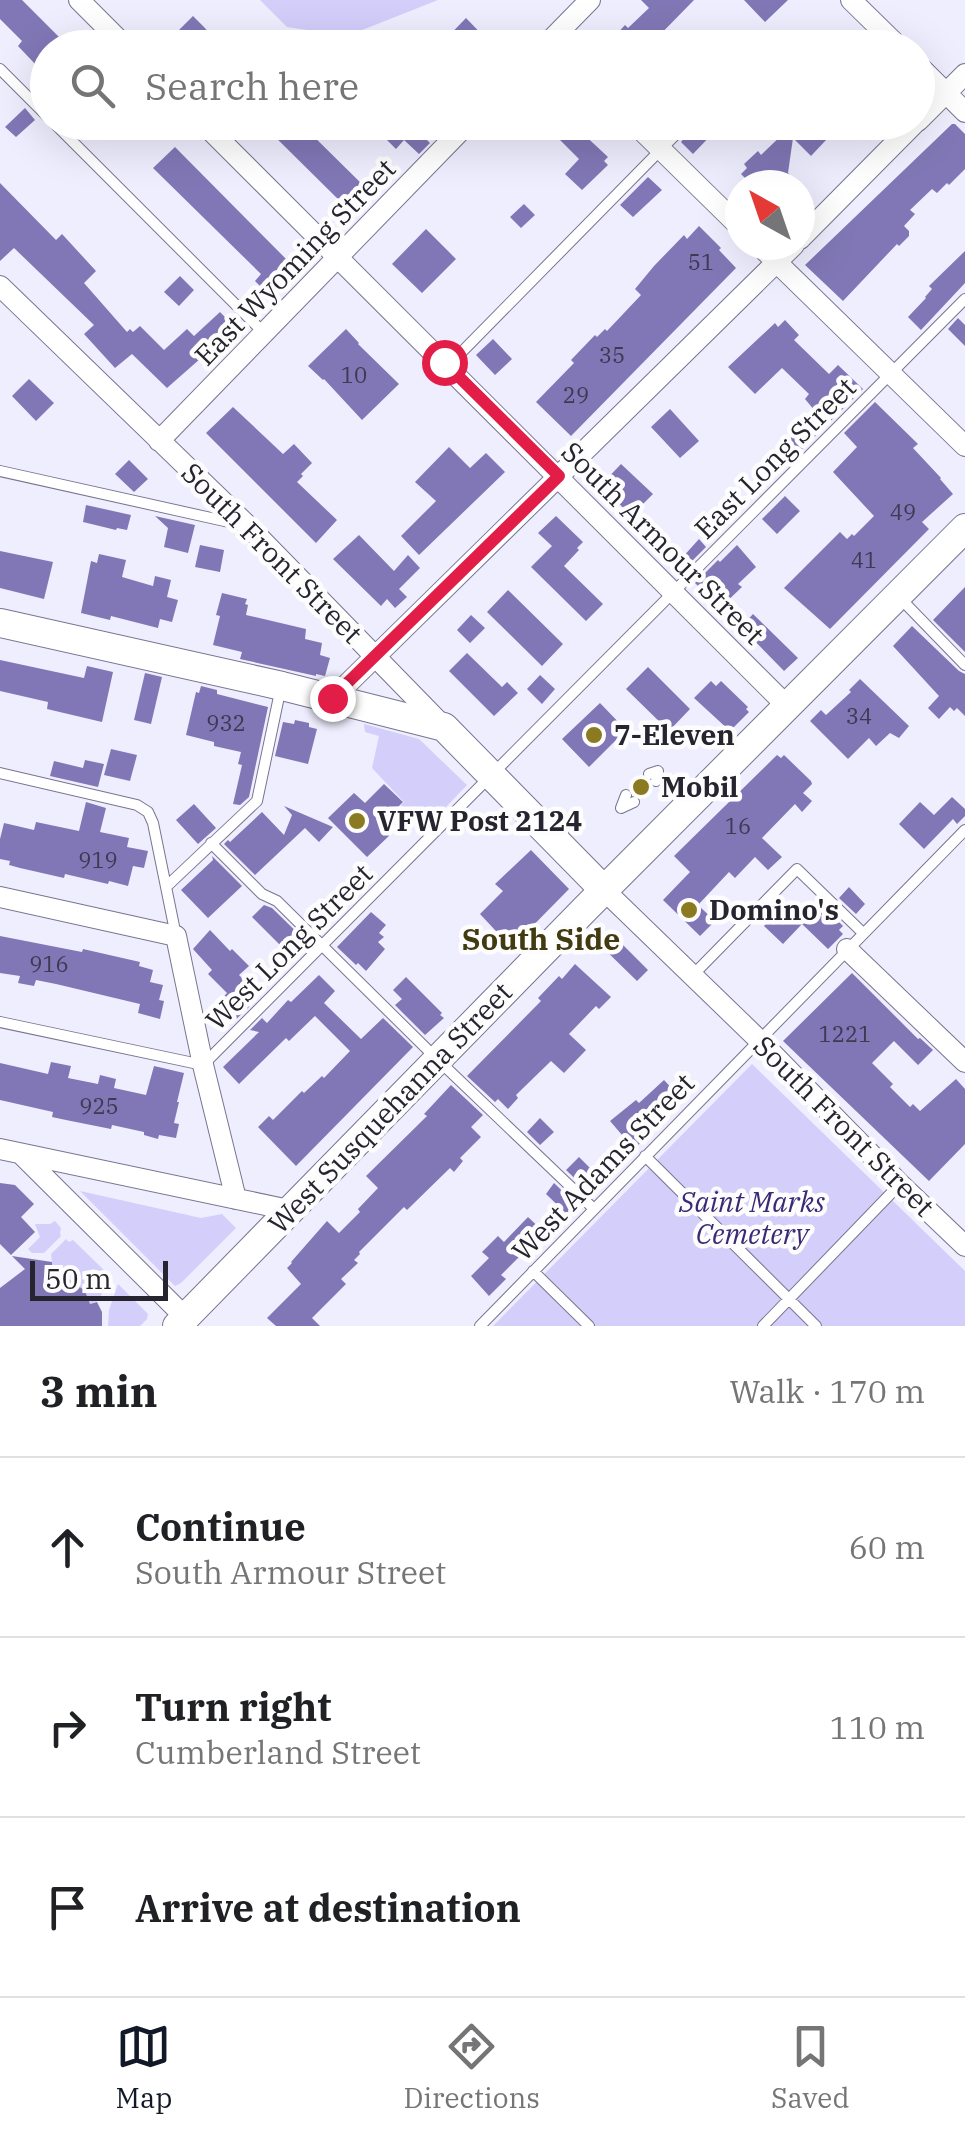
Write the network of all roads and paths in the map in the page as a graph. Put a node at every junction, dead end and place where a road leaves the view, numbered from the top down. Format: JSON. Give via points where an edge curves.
{"nodes":[{"id":1,"x":79,"y":0,"type":"edge"},
{"id":2,"x":590,"y":0,"type":"edge"},
{"id":3,"x":851,"y":0,"type":"edge"},
{"id":4,"x":109,"y":30,"type":"edge"},
{"id":5,"x":563,"y":30,"type":"edge"},
{"id":6,"x":882,"y":30,"type":"edge"},
{"id":7,"x":0,"y":69,"type":"edge"},
{"id":8,"x":965,"y":74,"type":"edge"},
{"id":9,"x":935,"y":82,"type":"edge"},
{"id":10,"x":946,"y":93,"type":"junction"},
{"id":11,"x":30,"y":98,"type":"edge"},
{"id":12,"x":935,"y":104,"type":"edge"},
{"id":13,"x":965,"y":112,"type":"edge"},
{"id":14,"x":72,"y":140,"type":"edge"},
{"id":15,"x":220,"y":140,"type":"edge"},
{"id":16,"x":452,"y":140,"type":"edge"},
{"id":17,"x":651,"y":140,"type":"edge"},
{"id":18,"x":672,"y":140,"type":"edge"},
{"id":19,"x":899,"y":140,"type":"edge"},
{"id":20,"x":662,"y":151,"type":"junction"},
{"id":21,"x":725,"y":212,"type":"edge"},
{"id":22,"x":815,"y":224,"type":"edge"},
{"id":23,"x":338,"y":257,"type":"junction"},
{"id":24,"x":777,"y":262,"type":"joint"},
{"id":25,"x":0,"y":286,"type":"edge"},
{"id":26,"x":965,"y":300,"type":"edge"},
{"id":27,"x":264,"y":333,"type":"junction"},
{"id":28,"x":448,"y":366,"type":"junction"},
{"id":29,"x":891,"y":374,"type":"junction"},
{"id":30,"x":159,"y":440,"type":"junction"},
{"id":31,"x":965,"y":446,"type":"edge"},
{"id":32,"x":0,"y":471,"type":"edge"},
{"id":33,"x":559,"y":476,"type":"junction"},
{"id":34,"x":246,"y":526,"type":"junction"},
{"id":35,"x":965,"y":528,"type":"edge"},
{"id":36,"x":673,"y":592,"type":"junction"},
{"id":37,"x":898,"y":596,"type":"junction"},
{"id":38,"x":0,"y":624,"type":"edge"},
{"id":39,"x":375,"y":657,"type":"junction"},
{"id":40,"x":965,"y":665,"type":"edge"},
{"id":41,"x":282,"y":686,"type":"junction"},
{"id":42,"x":332,"y":698,"type":"junction"},
{"id":43,"x":787,"y":706,"type":"junction"},
{"id":44,"x":444,"y":727,"type":"junction"},
{"id":45,"x":0,"y":773,"type":"edge"},
{"id":46,"x":491,"y":775,"type":"junction"},
{"id":47,"x":965,"y":830,"type":"edge"},
{"id":48,"x":212,"y":844,"type":"junction"},
{"id":49,"x":166,"y":887,"type":"junction"},
{"id":50,"x":604,"y":890,"type":"junction"},
{"id":51,"x":0,"y":897,"type":"edge"},
{"id":52,"x":863,"y":933,"type":"junction"},
{"id":53,"x":176,"y":936,"type":"junction"},
{"id":54,"x":322,"y":945,"type":"junction"},
{"id":55,"x":847,"y":949,"type":"junction"},
{"id":56,"x":692,"y":976,"type":"junction"},
{"id":57,"x":0,"y":1022,"type":"edge"},
{"id":58,"x":758,"y":1040,"type":"junction"},
{"id":59,"x":438,"y":1059,"type":"junction"},
{"id":60,"x":964,"y":1061,"type":"edge"},
{"id":61,"x":203,"y":1064,"type":"junction"},
{"id":62,"x":10,"y":1151,"type":"edge"},
{"id":63,"x":645,"y":1156,"type":"junction"},
{"id":64,"x":900,"y":1184,"type":"junction"},
{"id":65,"x":236,"y":1200,"type":"junction"},
{"id":66,"x":594,"y":1209,"type":"junction"},
{"id":67,"x":289,"y":1210,"type":"junction"},
{"id":68,"x":965,"y":1246,"type":"edge"},
{"id":69,"x":533,"y":1271,"type":"junction"},
{"id":70,"x":789,"y":1299,"type":"junction"},
{"id":71,"x":185,"y":1323,"type":"edge"},
{"id":72,"x":480,"y":1326,"type":"edge"},
{"id":73,"x":589,"y":1326,"type":"edge"},
{"id":74,"x":763,"y":1326,"type":"edge"},
{"id":75,"x":816,"y":1326,"type":"edge"}],
"edges":[{"from":1,"to":4,"type":"street"},
{"from":2,"to":5,"type":"street"},
{"from":3,"to":6,"type":"street"},
{"from":7,"to":11,"type":"lane"},
{"from":8,"to":10,"type":"street"},
{"from":9,"to":10,"type":"street"},
{"from":10,"to":12,"type":"street"},
{"from":10,"to":13,"type":"street"},
{"from":14,"to":27,"type":"lane"},
{"from":15,"to":23,"type":"street","name":"South Armour Street"},
{"from":16,"to":23,"type":"street","name":"East Wyoming Street"},
{"from":17,"to":20,"type":"street"},
{"from":18,"to":20,"type":"lane"},
{"from":19,"to":22,"type":"street"},
{"from":20,"to":21,"type":"street"},
{"from":20,"to":28,"type":"lane"},
{"from":23,"to":27,"type":"street","name":"East Wyoming Street"},
{"from":23,"to":28,"type":"street","name":"South Armour Street"},
{"from":24,"to":29,"type":"street"},
{"from":24,"to":33,"type":"street"},
{"from":25,"to":30,"type":"street","name":"South Front Street"},
{"from":26,"to":29,"type":"lane","name":"East Long Street"},
{"from":27,"to":30,"type":"street","name":"East Wyoming Street"},
{"from":28,"to":33,"type":"street","name":"South Armour Street"},
{"from":29,"to":31,"type":"street"},
{"from":29,"to":36,"type":"lane","name":"East Long Street"},
{"from":30,"to":34,"type":"street","name":"South Front Street"},
{"from":32,"to":34,"type":"lane"},
{"from":33,"to":36,"type":"street","name":"South Armour Street"},
{"from":33,"to":39,"type":"street"},
{"from":34,"to":39,"type":"street","name":"South Front Street"},
{"from":35,"to":37,"type":"main road","name":"West Susquehanna Street"},
{"from":36,"to":43,"type":"street","name":"South Armour Street"},
{"from":36,"to":46,"type":"lane","name":"East Long Street"},
{"from":37,"to":40,"type":"lane"},
{"from":37,"to":43,"type":"main road","name":"West Susquehanna Street"},
{"from":38,"to":41,"type":"main road"},
{"from":39,"to":42,"type":"street"},
{"from":39,"to":44,"type":"street","name":"South Front Street"},
{"from":41,"to":42,"type":"main road"},
{"from":41,"to":48,"type":"lane","via":[[257,801]]},
{"from":42,"to":44,"type":"main road"},
{"from":43,"to":50,"type":"main road","name":"West Susquehanna Street"},
{"from":44,"to":46,"type":"main road","name":"South Front Street"},
{"from":45,"to":49,"type":"lane","via":[[148,812]]},
{"from":46,"to":50,"type":"main road","name":"South Front Street"},
{"from":46,"to":54,"type":"lane","name":"West Long Street"},
{"from":47,"to":52,"type":"lane","name":"West Adams Street"},
{"from":48,"to":49,"type":"lane"},
{"from":48,"to":54,"type":"lane"},
{"from":49,"to":53,"type":"lane"},
{"from":50,"to":56,"type":"street","name":"South Front Street"},
{"from":50,"to":59,"type":"main road","name":"West Susquehanna Street"},
{"from":51,"to":53,"type":"street"},
{"from":52,"to":55,"type":"lane","name":"West Adams Street"},
{"from":52,"to":56,"type":"lane","via":[[796,869]]},
{"from":53,"to":61,"type":"street"},
{"from":54,"to":59,"type":"lane"},
{"from":54,"to":61,"type":"lane","name":"West Long Street"},
{"from":55,"to":58,"type":"lane","name":"West Adams Street"},
{"from":55,"to":60,"type":"street"},
{"from":56,"to":58,"type":"street","name":"South Front Street"},
{"from":57,"to":61,"type":"lane"},
{"from":58,"to":63,"type":"lane","name":"West Adams Street"},
{"from":58,"to":64,"type":"street","name":"South Front Street"},
{"from":59,"to":66,"type":"lane"},
{"from":59,"to":67,"type":"main road","name":"West Susquehanna Street"},
{"from":61,"to":65,"type":"street"},
{"from":62,"to":65,"type":"street"},
{"from":62,"to":71,"type":"street"},
{"from":63,"to":66,"type":"lane","name":"West Adams Street"},
{"from":63,"to":70,"type":"lane"},
{"from":64,"to":68,"type":"street","name":"South Front Street"},
{"from":64,"to":70,"type":"lane"},
{"from":65,"to":67,"type":"street"},
{"from":66,"to":69,"type":"lane","name":"West Adams Street"},
{"from":67,"to":71,"type":"main road","name":"West Susquehanna Street"},
{"from":69,"to":72,"type":"lane","name":"West Adams Street"},
{"from":69,"to":73,"type":"lane"},
{"from":70,"to":74,"type":"lane"},
{"from":70,"to":75,"type":"lane"}]}
